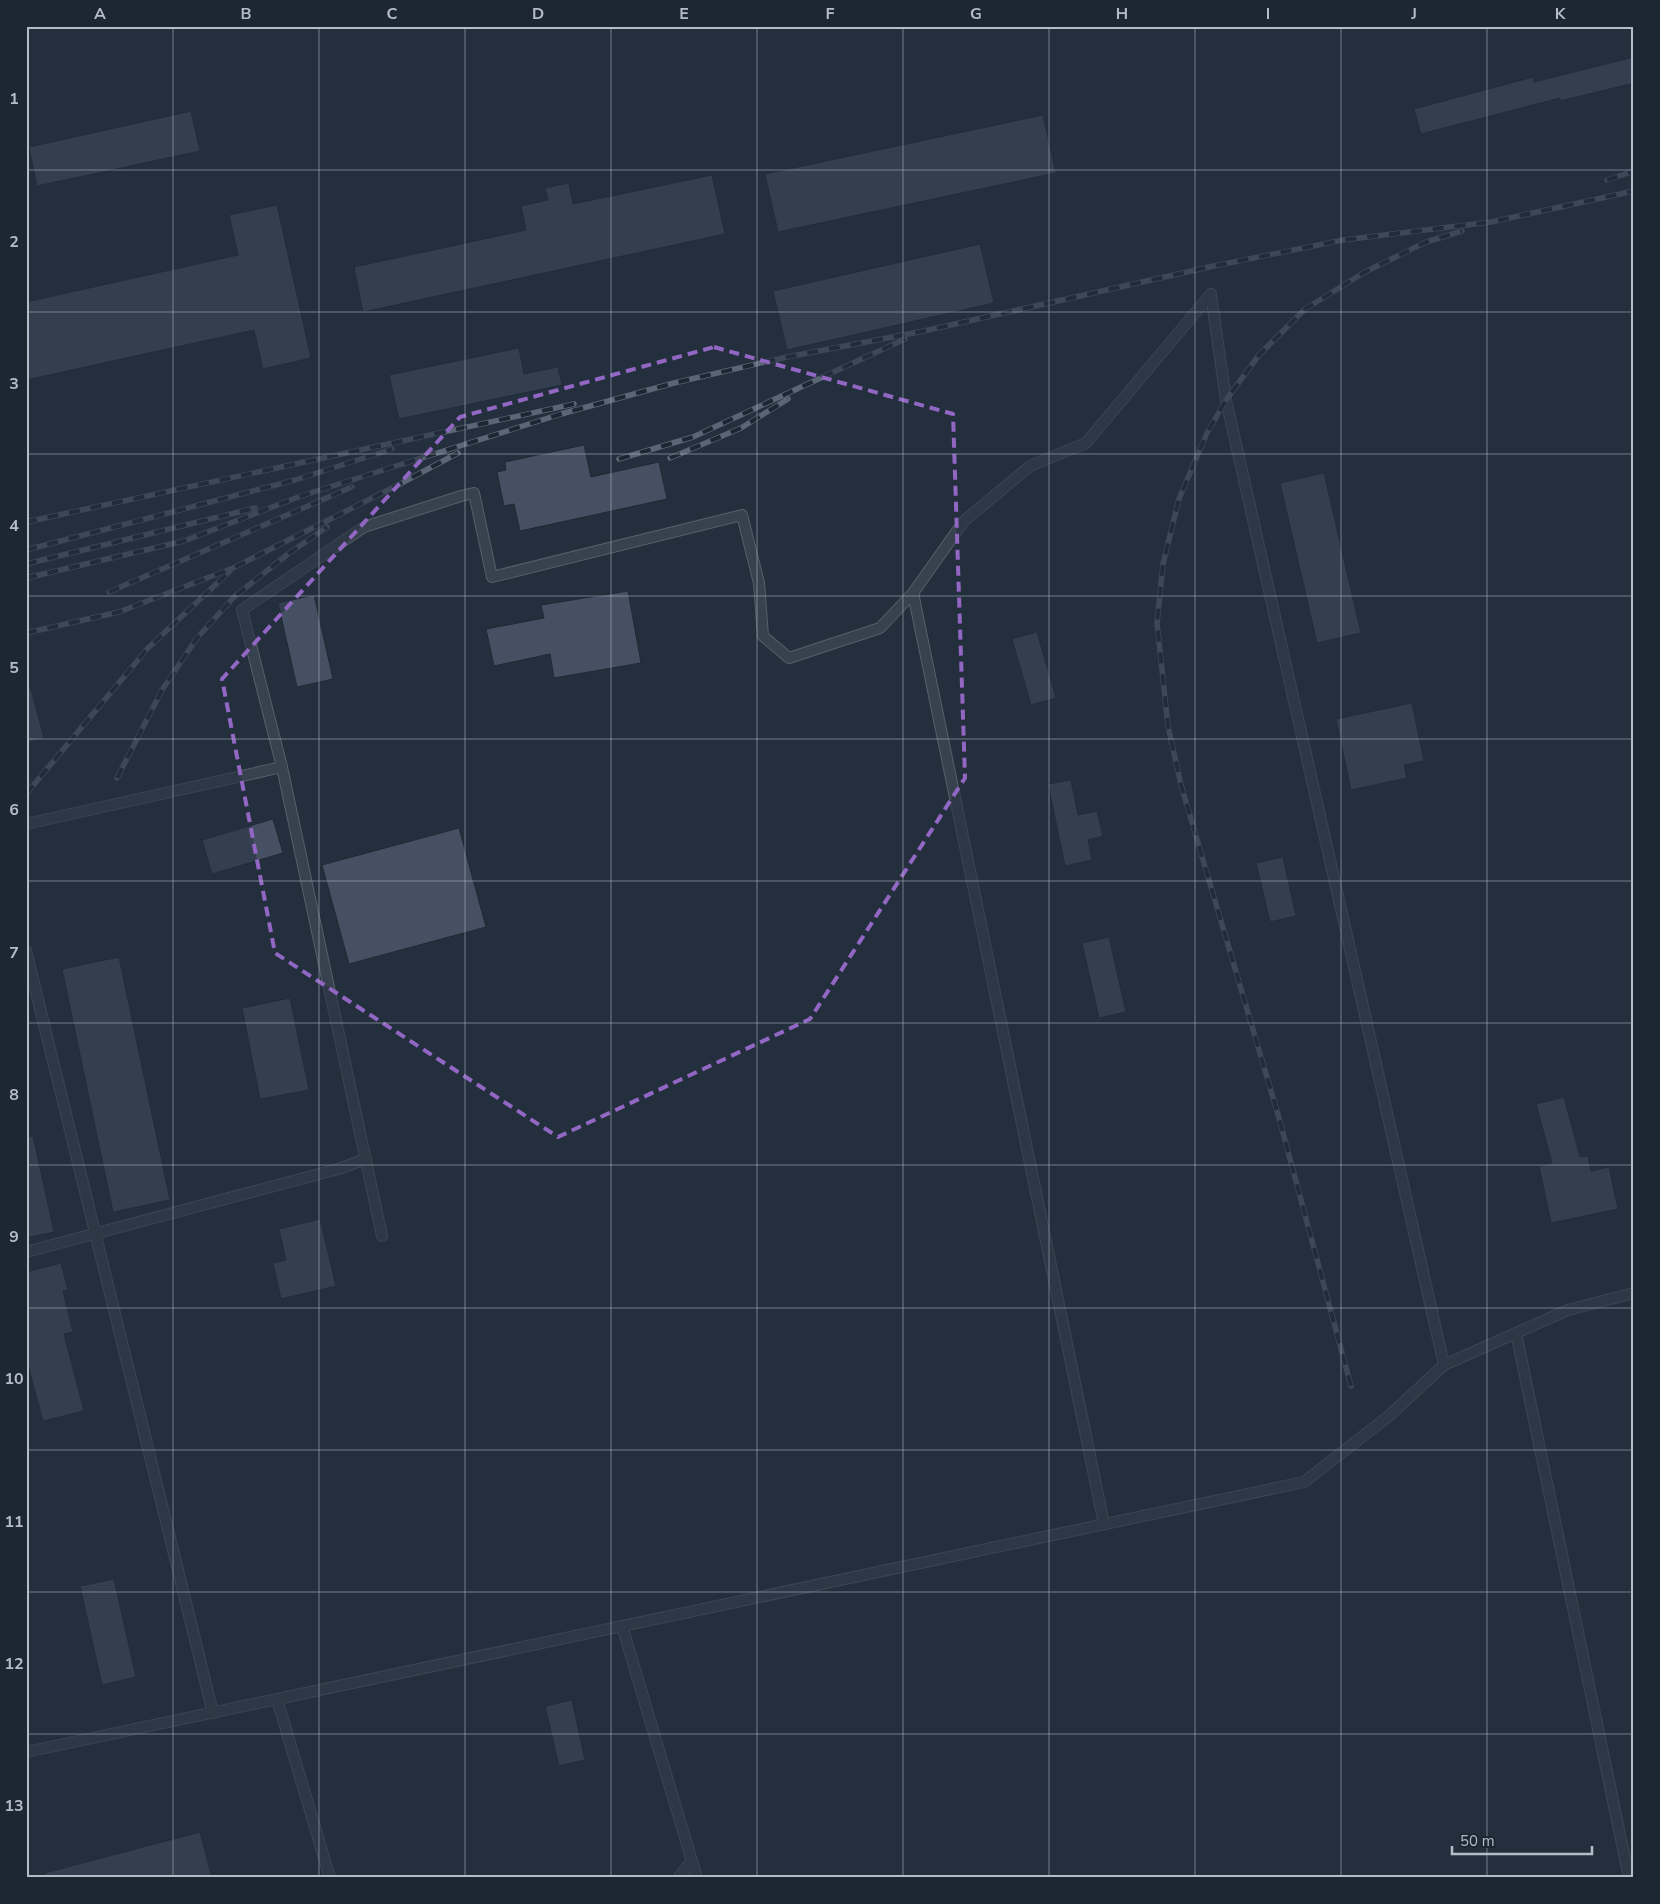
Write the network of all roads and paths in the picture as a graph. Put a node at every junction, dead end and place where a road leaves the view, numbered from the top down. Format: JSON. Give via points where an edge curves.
{"nodes":[{"id":1,"x":913,"y":593,"type":"junction"},
{"id":2,"x":282,"y":767,"type":"junction"},
{"id":3,"x":26,"y":824,"type":"edge"},
{"id":4,"x":26,"y":951,"type":"edge"},
{"id":5,"x":366,"y":1160,"type":"junction"},
{"id":6,"x":96,"y":1234,"type":"junction"},
{"id":7,"x":382,"y":1236,"type":"dead end"},
{"id":8,"x":26,"y":1252,"type":"edge"},
{"id":9,"x":1634,"y":1293,"type":"edge"},
{"id":10,"x":1516,"y":1333,"type":"junction"},
{"id":11,"x":1444,"y":1365,"type":"junction"},
{"id":12,"x":1104,"y":1524,"type":"junction"},
{"id":13,"x":622,"y":1626,"type":"junction"},
{"id":14,"x":277,"y":1699,"type":"junction"},
{"id":15,"x":213,"y":1713,"type":"junction"},
{"id":16,"x":26,"y":1752,"type":"edge"},
{"id":17,"x":692,"y":1861,"type":"junction"},
{"id":18,"x":330,"y":1878,"type":"edge"},
{"id":19,"x":678,"y":1878,"type":"edge"},
{"id":20,"x":697,"y":1878,"type":"edge"},
{"id":21,"x":1629,"y":1878,"type":"edge"}],
"edges":[{"from":1,"to":2,"type":"lane","via":[[880,628],[789,658],[763,636],[759,583],[742,515],[492,577],[474,493],[461,496],[364,526],[242,610]]},
{"from":1,"to":11,"type":"lane","via":[[964,521],[1030,466],[1086,443],[1210,294],[1226,400]]},
{"from":1,"to":12,"type":"lane"},
{"from":2,"to":3,"type":"lane"},
{"from":2,"to":5,"type":"lane"},
{"from":4,"to":6,"type":"lane"},
{"from":5,"to":6,"type":"lane"},
{"from":5,"to":7,"type":"lane"},
{"from":6,"to":8,"type":"lane"},
{"from":6,"to":15,"type":"lane"},
{"from":9,"to":10,"type":"lane","via":[[1568,1310]]},
{"from":10,"to":11,"type":"lane"},
{"from":10,"to":21,"type":"lane"},
{"from":11,"to":12,"type":"lane","via":[[1390,1415],[1304,1482]]},
{"from":12,"to":13,"type":"lane"},
{"from":13,"to":14,"type":"lane"},
{"from":13,"to":17,"type":"lane"},
{"from":14,"to":15,"type":"lane"},
{"from":14,"to":18,"type":"lane"},
{"from":15,"to":16,"type":"lane"},
{"from":17,"to":19,"type":"lane"},
{"from":17,"to":20,"type":"lane"}]}
